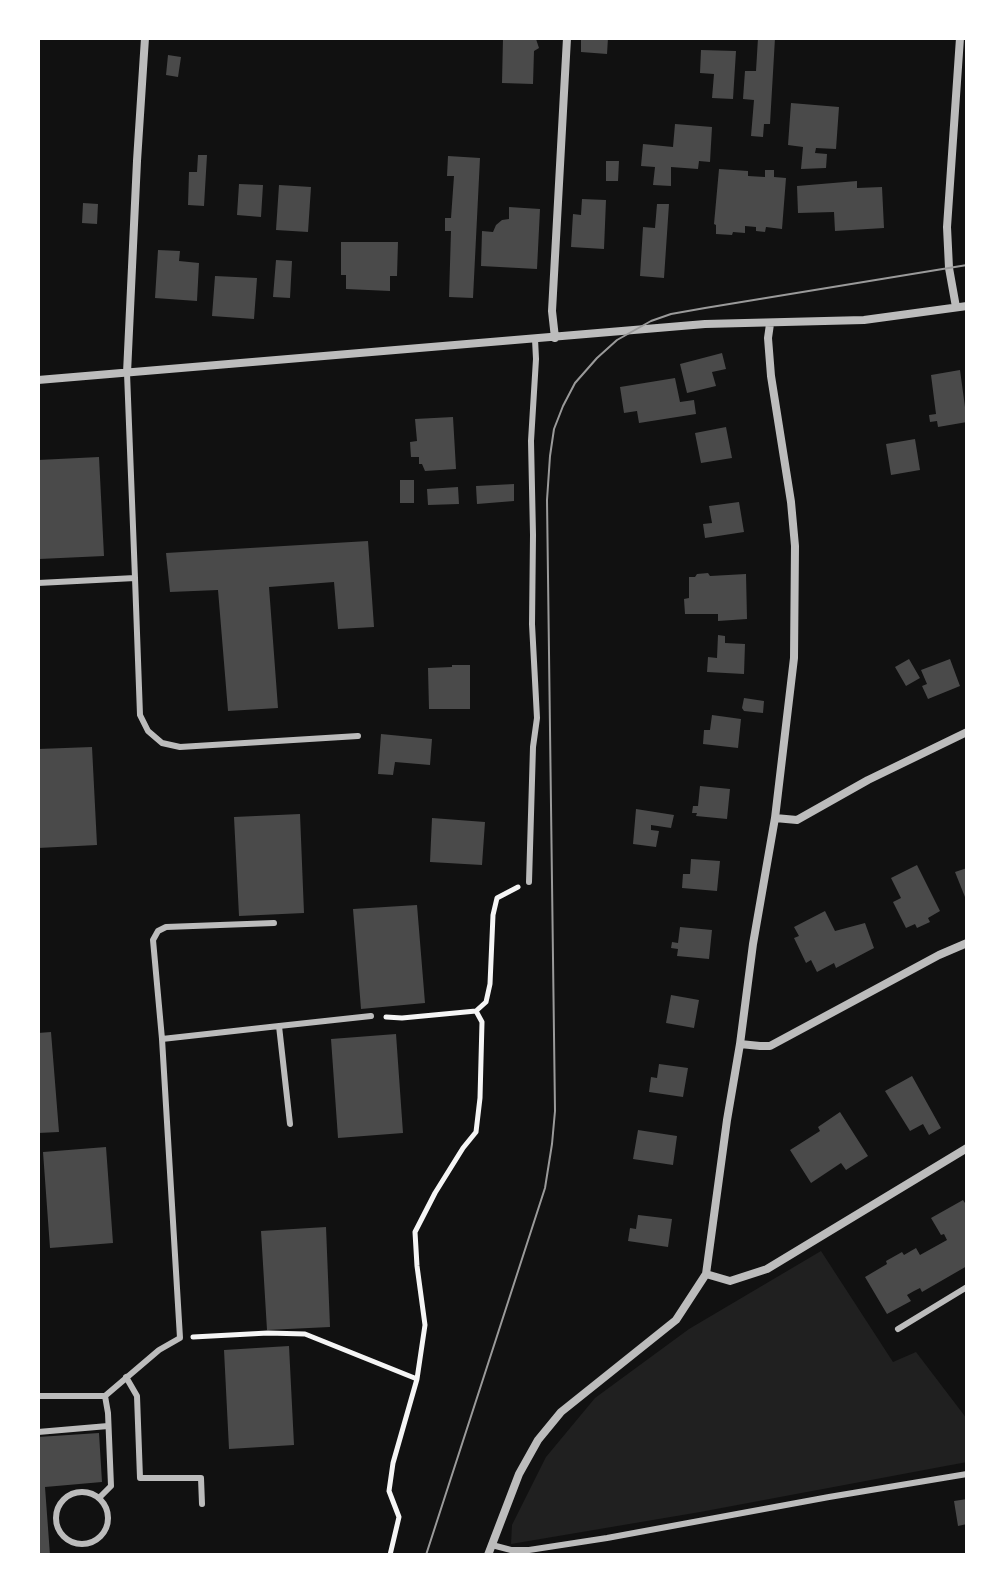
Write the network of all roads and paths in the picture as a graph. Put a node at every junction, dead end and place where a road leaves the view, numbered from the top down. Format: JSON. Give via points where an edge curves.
{"nodes":[{"id":1,"x":145,"y":38,"type":"edge"},
{"id":2,"x":567,"y":38,"type":"edge"},
{"id":3,"x":960,"y":38,"type":"edge"},
{"id":4,"x":967,"y":306,"type":"edge"},
{"id":5,"x":956,"y":307,"type":"junction"},
{"id":6,"x":770,"y":324,"type":"junction"},
{"id":7,"x":555,"y":338,"type":"junction"},
{"id":8,"x":535,"y":339,"type":"junction"},
{"id":9,"x":127,"y":373,"type":"junction"},
{"id":10,"x":38,"y":380,"type":"edge"},
{"id":11,"x":135,"y":578,"type":"junction"},
{"id":12,"x":38,"y":583,"type":"edge"},
{"id":13,"x":967,"y":732,"type":"edge"},
{"id":14,"x":358,"y":736,"type":"dead end"},
{"id":15,"x":775,"y":818,"type":"junction"},
{"id":16,"x":529,"y":882,"type":"joint"},
{"id":17,"x":274,"y":923,"type":"dead end"},
{"id":18,"x":967,"y":943,"type":"edge"},
{"id":19,"x":476,"y":1011,"type":"junction"},
{"id":20,"x":371,"y":1016,"type":"joint"},
{"id":21,"x":279,"y":1026,"type":"junction"},
{"id":22,"x":162,"y":1039,"type":"junction"},
{"id":23,"x":740,"y":1044,"type":"junction"},
{"id":24,"x":290,"y":1124,"type":"dead end"},
{"id":25,"x":967,"y":1148,"type":"edge"},
{"id":26,"x":706,"y":1274,"type":"junction"},
{"id":27,"x":967,"y":1287,"type":"edge"},
{"id":28,"x":898,"y":1329,"type":"dead end"},
{"id":29,"x":180,"y":1338,"type":"junction"},
{"id":30,"x":126,"y":1377,"type":"junction"},
{"id":31,"x":417,"y":1379,"type":"junction"},
{"id":32,"x":38,"y":1396,"type":"edge"},
{"id":33,"x":105,"y":1396,"type":"junction"},
{"id":34,"x":108,"y":1426,"type":"junction"},
{"id":35,"x":38,"y":1432,"type":"edge"},
{"id":36,"x":967,"y":1474,"type":"edge"},
{"id":37,"x":99,"y":1498,"type":"junction"},
{"id":38,"x":202,"y":1504,"type":"dead end"},
{"id":39,"x":85,"y":1544,"type":"junction"},
{"id":40,"x":492,"y":1545,"type":"junction"},
{"id":41,"x":86,"y":1555,"type":"edge"},
{"id":42,"x":390,"y":1555,"type":"edge"},
{"id":43,"x":488,"y":1555,"type":"edge"}],
"edges":[{"from":1,"to":9,"type":"street"},
{"from":2,"to":7,"type":"street","via":[[552,311]]},
{"from":3,"to":5,"type":"street","via":[[947,227]]},
{"from":4,"to":5,"type":"street"},
{"from":5,"to":6,"type":"street","via":[[864,320]]},
{"from":6,"to":7,"type":"street","via":[[705,324]]},
{"from":6,"to":15,"type":"street","via":[[771,376],[796,561],[791,692]]},
{"from":7,"to":8,"type":"street"},
{"from":8,"to":9,"type":"street"},
{"from":8,"to":16,"type":"lane","via":[[531,441],[537,718]]},
{"from":9,"to":10,"type":"street"},
{"from":9,"to":11,"type":"lane"},
{"from":11,"to":12,"type":"lane"},
{"from":11,"to":14,"type":"lane","via":[[140,715],[162,743],[180,747]]},
{"from":13,"to":15,"type":"street","via":[[797,820]]},
{"from":15,"to":23,"type":"street"},
{"from":16,"to":19,"type":"path","via":[[497,898],[488,993]]},
{"from":17,"to":22,"type":"lane","via":[[158,931],[153,940]]},
{"from":18,"to":23,"type":"street","via":[[770,1046]]},
{"from":19,"to":20,"type":"path"},
{"from":19,"to":31,"type":"path","via":[[482,1022],[476,1132],[415,1232],[425,1325]]},
{"from":20,"to":21,"type":"lane"},
{"from":21,"to":22,"type":"lane"},
{"from":21,"to":24,"type":"lane"},
{"from":22,"to":29,"type":"lane"},
{"from":23,"to":26,"type":"street"},
{"from":25,"to":26,"type":"street","via":[[767,1269],[730,1281]]},
{"from":26,"to":40,"type":"street","via":[[676,1320],[569,1405],[538,1440]]},
{"from":27,"to":28,"type":"lane"},
{"from":29,"to":30,"type":"lane"},
{"from":29,"to":31,"type":"path","via":[[305,1334]]},
{"from":30,"to":33,"type":"lane"},
{"from":30,"to":38,"type":"lane","via":[[137,1396],[140,1478],[201,1478]]},
{"from":31,"to":42,"type":"path","via":[[393,1463],[389,1491],[399,1517]]},
{"from":32,"to":33,"type":"lane"},
{"from":33,"to":34,"type":"lane"},
{"from":34,"to":35,"type":"lane"},
{"from":34,"to":37,"type":"lane","via":[[111,1486]]},
{"from":36,"to":40,"type":"lane","via":[[529,1550]]},
{"from":37,"to":39,"type":"lane","via":[[107,1526],[95,1541]]},
{"from":37,"to":39,"type":"lane","via":[[79,1493],[57,1511],[59,1531],[66,1539]]},
{"from":39,"to":41,"type":"lane"},
{"from":40,"to":43,"type":"street"}]}
